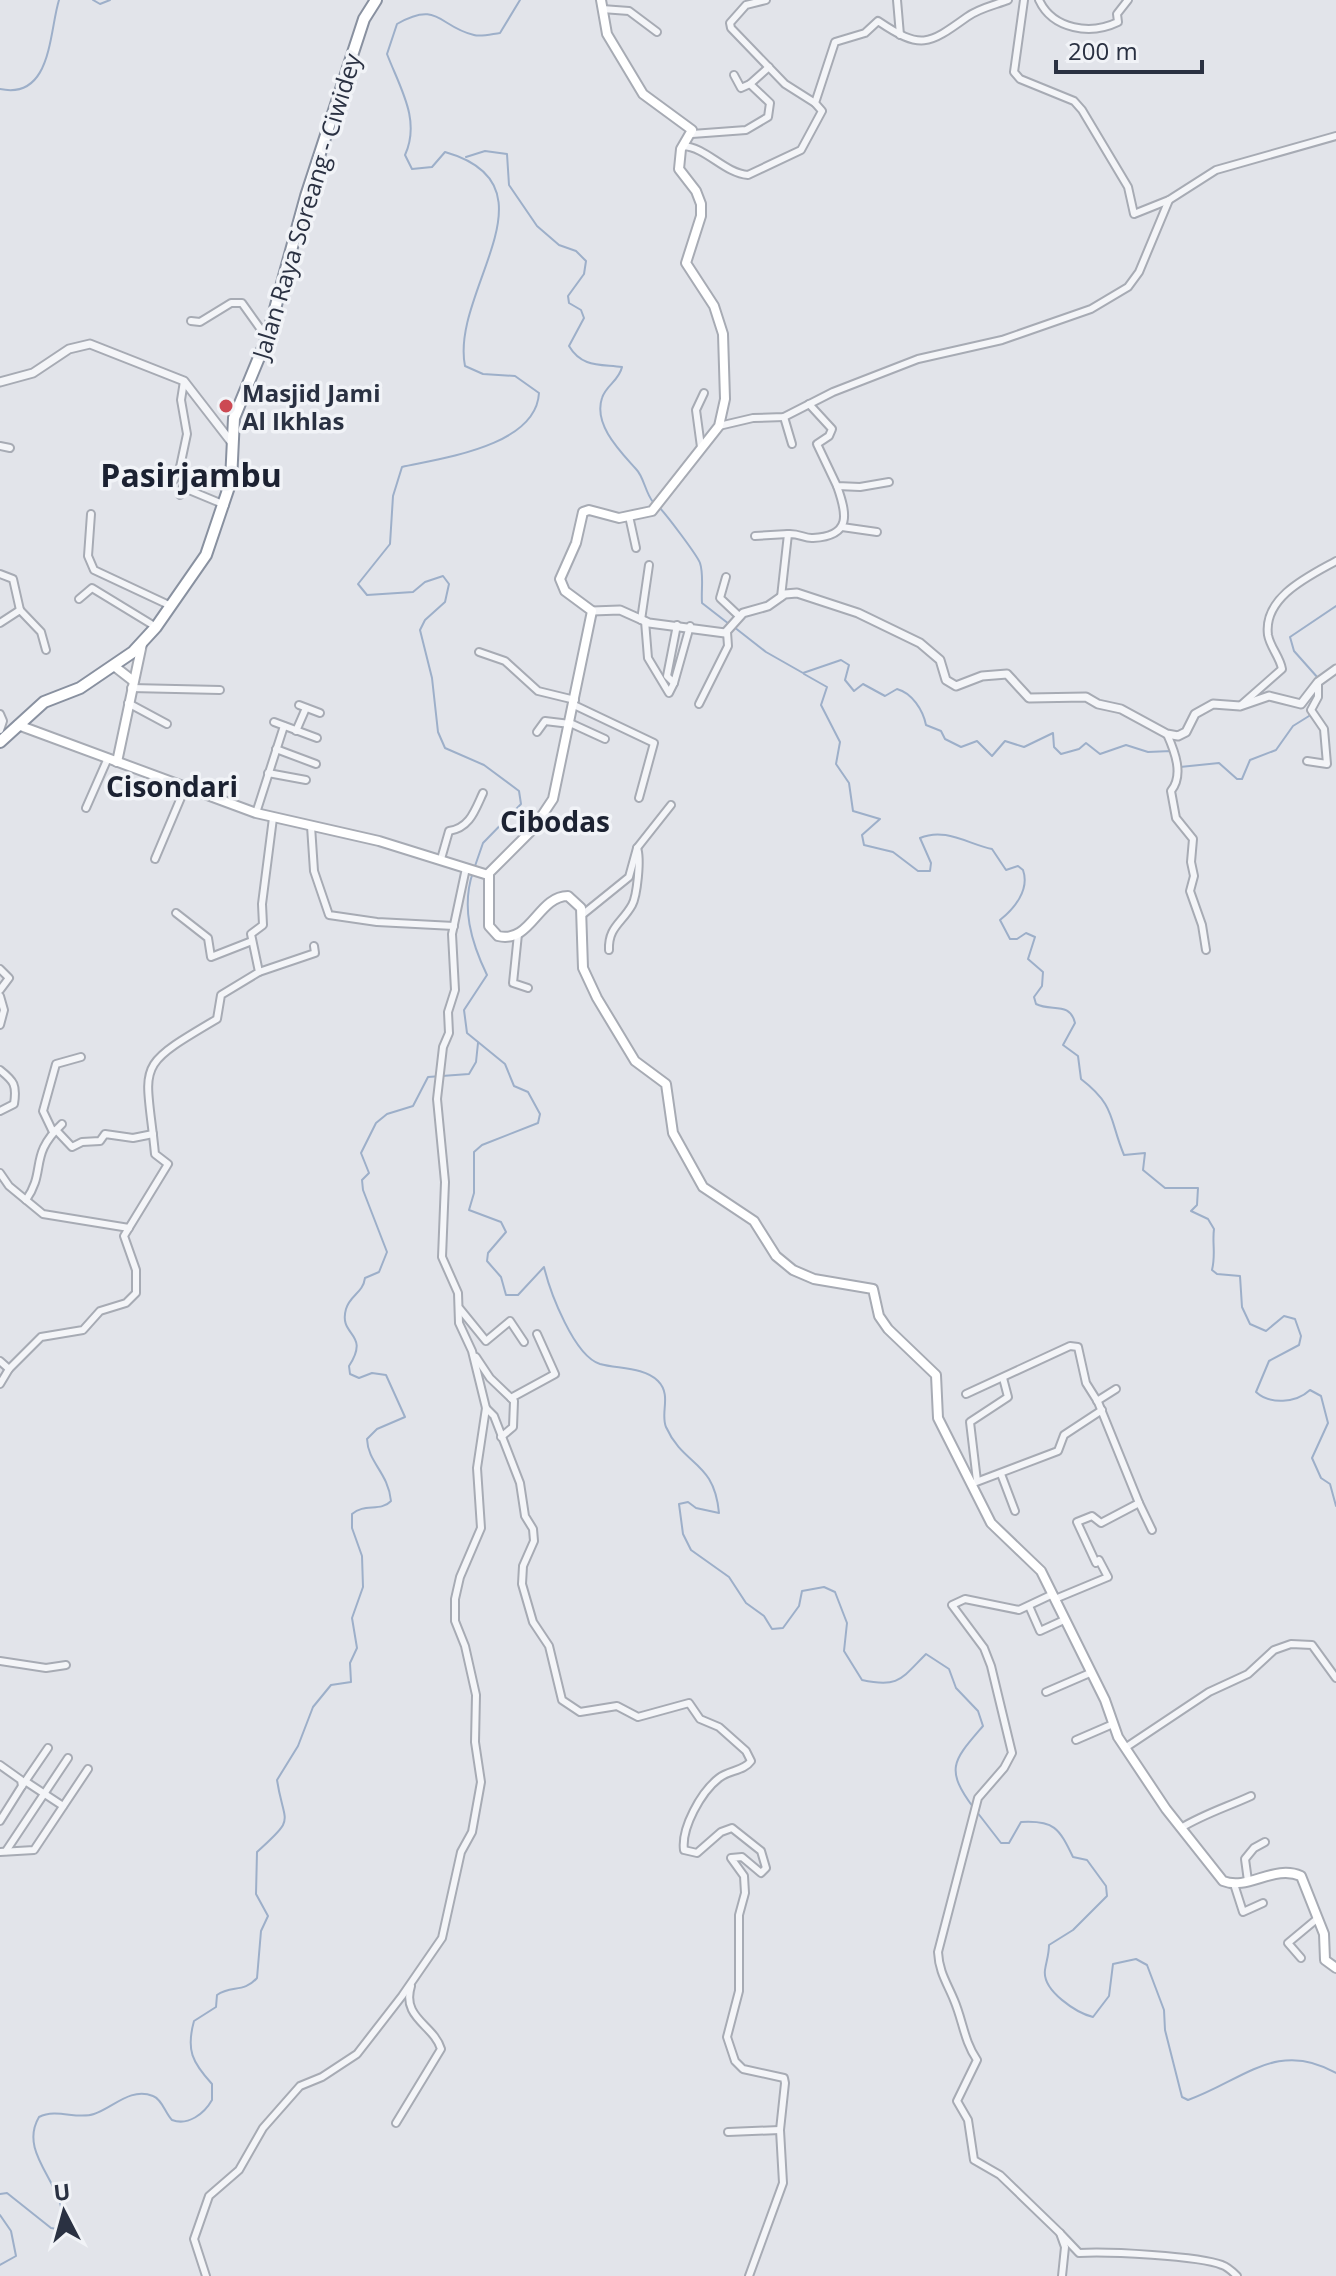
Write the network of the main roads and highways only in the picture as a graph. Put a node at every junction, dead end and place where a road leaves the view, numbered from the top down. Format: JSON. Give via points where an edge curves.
{"nodes":[{"id":1,"x":376,"y":0,"type":"edge"},
{"id":2,"x":602,"y":5,"type":"edge"},
{"id":3,"x":142,"y":644,"type":"junction"},
{"id":4,"x":114,"y":666,"type":"junction"},
{"id":5,"x":131,"y":684,"type":"junction"},
{"id":6,"x":18,"y":725,"type":"junction"},
{"id":7,"x":0,"y":742,"type":"edge"},
{"id":8,"x":112,"y":760,"type":"junction"},
{"id":9,"x":484,"y":874,"type":"junction"},
{"id":10,"x":1336,"y":1968,"type":"edge"}],
"edges":[{"from":1,"to":3,"type":"highway","name":"Jalan Raya Soreang - Ciwidey","via":[[364,19],[313,174],[267,338],[238,407],[225,505],[206,555]]},
{"from":2,"to":9,"type":"main road","via":[[607,34],[643,94],[689,126],[692,134],[683,146],[680,173],[696,191],[701,216],[686,263],[714,306],[723,334],[725,399],[719,426],[656,507],[612,518],[584,510],[579,534],[560,572],[561,584],[592,611],[553,799],[546,813]]},
{"from":3,"to":4,"type":"highway","name":"Jalan Raya Soreang - Ciwidey"},
{"from":3,"to":5,"type":"main road"},
{"from":4,"to":5,"type":"main road"},
{"from":4,"to":6,"type":"highway","name":"Jalan Raya Soreang - Ciwidey","via":[[44,702]]},
{"from":5,"to":8,"type":"main road"},
{"from":6,"to":7,"type":"highway","name":"Jalan Raya Soreang - Ciwidey"},
{"from":6,"to":8,"type":"main road"},
{"from":8,"to":9,"type":"main road","via":[[256,813]]},
{"from":9,"to":10,"type":"main road","via":[[489,926],[498,936],[518,934],[558,897],[573,897],[582,915],[586,974],[635,1061],[666,1084],[673,1133],[695,1177],[712,1196],[754,1221],[787,1266],[814,1279],[873,1289],[877,1312],[888,1329],[938,1378],[937,1414],[995,1529],[1037,1567],[1125,1748],[1218,1877],[1234,1884],[1284,1872],[1301,1876],[1324,1934],[1325,1960]]}]}
